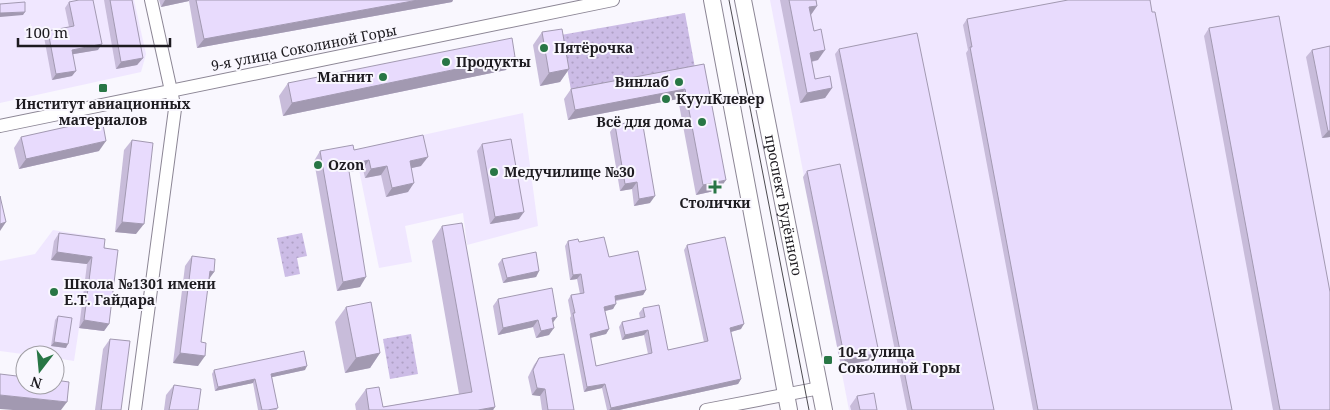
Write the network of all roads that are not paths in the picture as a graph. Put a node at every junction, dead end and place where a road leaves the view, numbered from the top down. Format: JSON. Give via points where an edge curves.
{"nodes":[{"id":1,"x":151,"y":0,"type":"edge"},
{"id":2,"x":613,"y":0,"type":"edge"},
{"id":3,"x":712,"y":0,"type":"edge"},
{"id":4,"x":743,"y":0,"type":"edge"},
{"id":5,"x":171,"y":90,"type":"junction"},
{"id":6,"x":0,"y":126,"type":"edge"},
{"id":7,"x":820,"y":388,"type":"junction"},
{"id":8,"x":787,"y":402,"type":"edge"},
{"id":9,"x":135,"y":410,"type":"edge"},
{"id":10,"x":706,"y":410,"type":"edge"},
{"id":11,"x":824,"y":410,"type":"edge"}],
"edges":[{"from":1,"to":5,"type":"street"},
{"from":2,"to":5,"type":"street","name":"9-я улица Соколиной Горы"},
{"from":3,"to":8,"type":"main road"},
{"from":4,"to":7,"type":"main road","name":"проспект Будённого"},
{"from":5,"to":6,"type":"street","name":"9-я улица Соколиной Горы"},
{"from":5,"to":9,"type":"street","via":[[175,109]]},
{"from":7,"to":8,"type":"street"},
{"from":7,"to":11,"type":"main road","name":"проспект Будённого"},
{"from":8,"to":10,"type":"street"}]}
